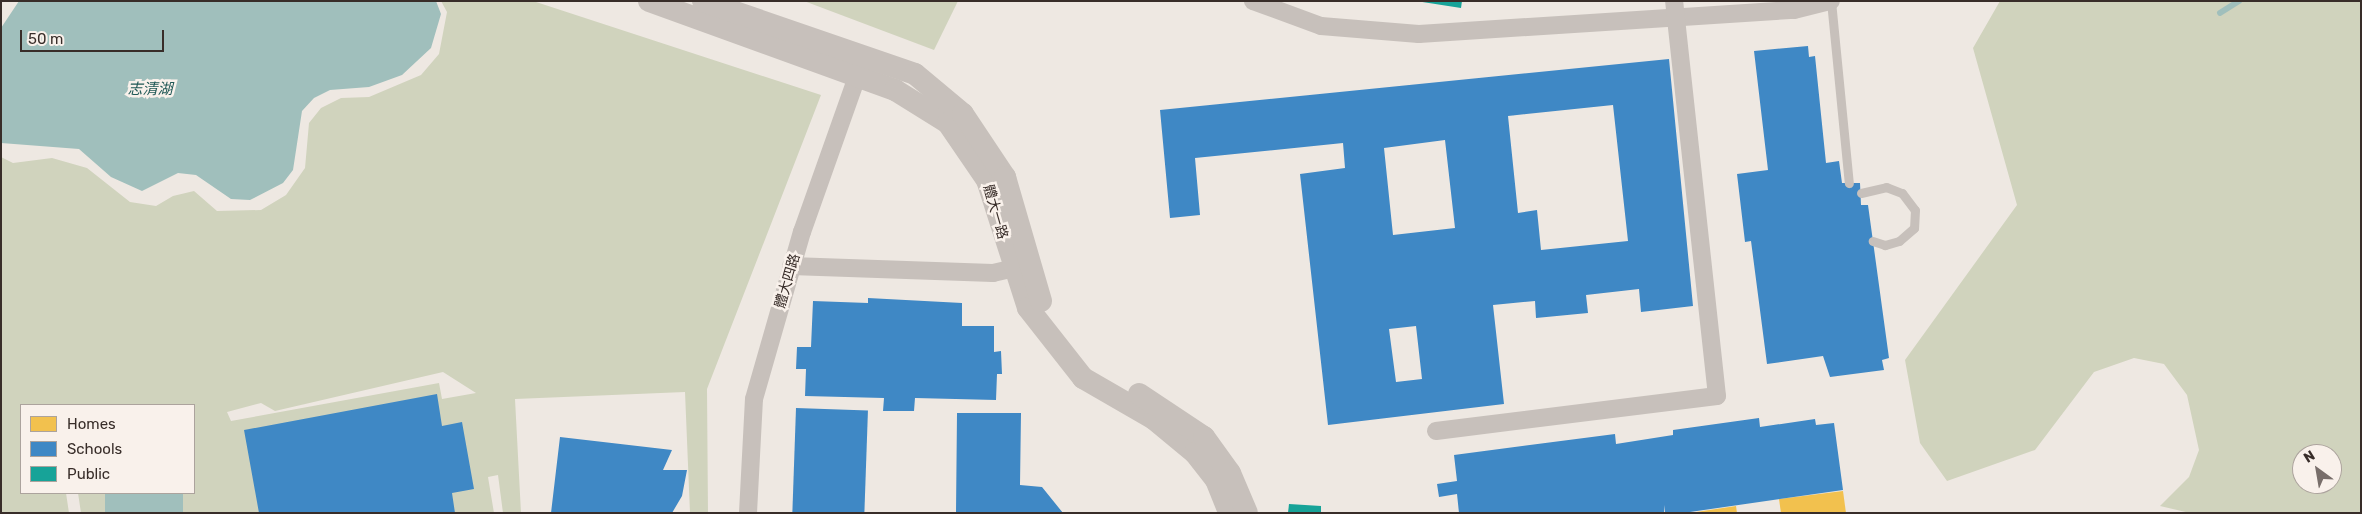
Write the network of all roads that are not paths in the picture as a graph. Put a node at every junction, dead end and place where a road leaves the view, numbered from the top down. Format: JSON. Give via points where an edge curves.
{"nodes":[{"id":1,"x":649,"y":1,"type":"edge"},
{"id":2,"x":703,"y":1,"type":"edge"},
{"id":3,"x":1253,"y":1,"type":"edge"},
{"id":4,"x":1831,"y":1,"type":"edge"},
{"id":5,"x":1675,"y":9,"type":"edge"},
{"id":6,"x":861,"y":66,"type":"junction"},
{"id":7,"x":1849,"y":183,"type":"dead end"},
{"id":8,"x":1860,"y":193,"type":"dead end"},
{"id":9,"x":1873,"y":241,"type":"dead end"},
{"id":10,"x":792,"y":266,"type":"junction"},
{"id":11,"x":1020,"y":267,"type":"junction"},
{"id":12,"x":1436,"y":431,"type":"dead end"},
{"id":13,"x":748,"y":513,"type":"edge"},
{"id":14,"x":1229,"y":513,"type":"edge"},
{"id":15,"x":1247,"y":513,"type":"edge"}],
"edges":[{"from":1,"to":6,"type":"street","name":"體大一路"},
{"from":2,"to":6,"type":"street","name":"體大一路"},
{"from":3,"to":5,"type":"street","via":[[1321,26],[1419,34]]},
{"from":4,"to":5,"type":"street","via":[[1794,10]]},
{"from":4,"to":7,"type":"lane"},
{"from":5,"to":12,"type":"street","via":[[1717,396]]},
{"from":6,"to":10,"type":"street","name":"體大四路"},
{"from":6,"to":11,"type":"street","name":"體大一路","via":[[948,124],[987,180]]},
{"from":8,"to":9,"type":"lane","via":[[1886,187],[1902,193],[1915,210],[1914,228],[1899,241],[1885,245]]},
{"from":10,"to":11,"type":"street","via":[[965,272]]},
{"from":10,"to":13,"type":"street","name":"體大四路","via":[[754,399]]},
{"from":11,"to":14,"type":"street","name":"體大一路","via":[[1028,308],[1084,378],[1154,419],[1195,453],[1216,480]]},
{"from":11,"to":15,"type":"street","name":"體大一路","via":[[1041,300],[1095,367],[1168,410],[1204,437],[1230,473]]}]}
